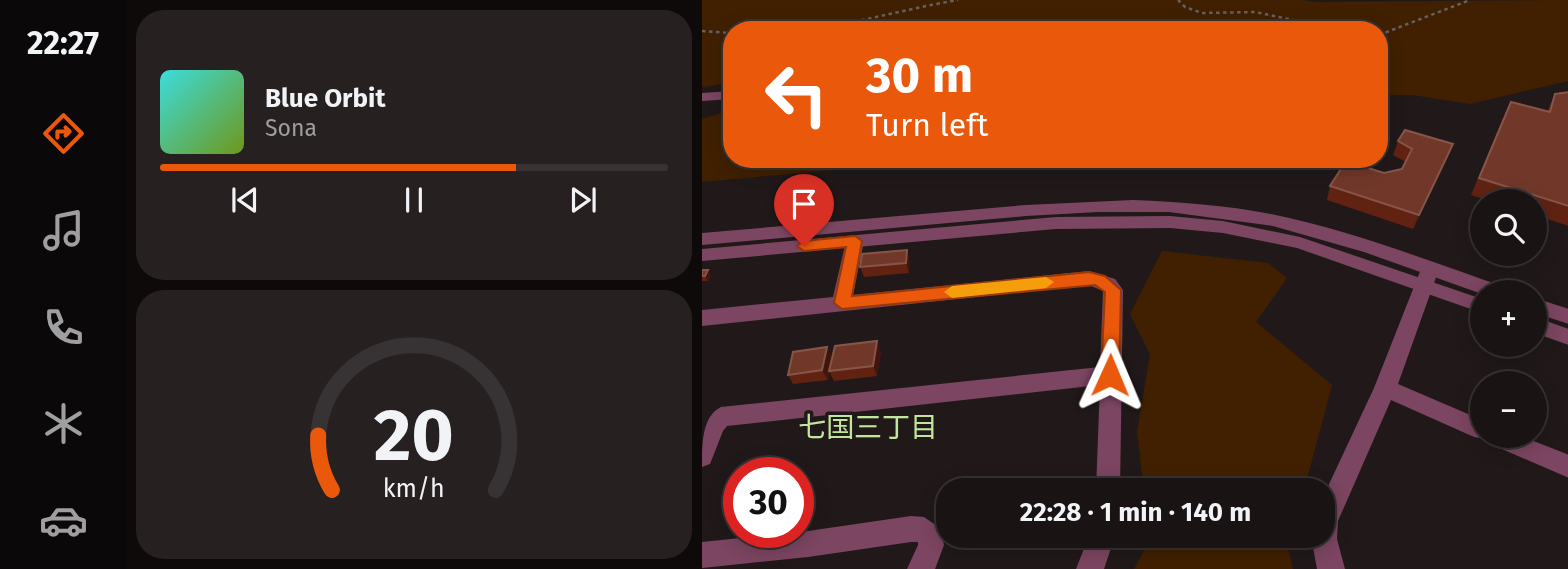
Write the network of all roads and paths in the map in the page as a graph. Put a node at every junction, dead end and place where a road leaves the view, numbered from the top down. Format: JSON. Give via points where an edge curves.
{"nodes":[{"id":1,"x":959,"y":0,"type":"edge"},
{"id":2,"x":1178,"y":0,"type":"edge"},
{"id":3,"x":1470,"y":0,"type":"edge"},
{"id":4,"x":860,"y":21,"type":"edge"},
{"id":5,"x":1298,"y":21,"type":"edge"},
{"id":6,"x":702,"y":31,"type":"edge"},
{"id":7,"x":723,"y":32,"type":"edge"},
{"id":8,"x":1388,"y":33,"type":"edge"},
{"id":9,"x":723,"y":95,"type":"edge"},
{"id":10,"x":702,"y":97,"type":"edge"},
{"id":11,"x":702,"y":239,"type":"edge"},
{"id":12,"x":855,"y":241,"type":"junction"},
{"id":13,"x":702,"y":255,"type":"edge"},
{"id":14,"x":1427,"y":276,"type":"junction"},
{"id":15,"x":1470,"y":286,"type":"edge"},
{"id":16,"x":1470,"y":299,"type":"edge"},
{"id":17,"x":842,"y":303,"type":"junction"},
{"id":18,"x":1547,"y":309,"type":"edge"},
{"id":19,"x":1568,"y":317,"type":"edge"},
{"id":20,"x":702,"y":318,"type":"edge"},
{"id":21,"x":1547,"y":329,"type":"edge"},
{"id":22,"x":1568,"y":337,"type":"edge"},
{"id":23,"x":1110,"y":375,"type":"junction"},
{"id":24,"x":1385,"y":388,"type":"junction"},
{"id":25,"x":1470,"y":425,"type":"edge"},
{"id":26,"x":1524,"y":448,"type":"edge"},
{"id":27,"x":702,"y":456,"type":"edge"},
{"id":28,"x":1568,"y":467,"type":"edge"},
{"id":29,"x":1108,"y":478,"type":"edge"},
{"id":30,"x":1098,"y":548,"type":"edge"},
{"id":31,"x":702,"y":555,"type":"edge"},
{"id":32,"x":921,"y":569,"type":"edge"},
{"id":33,"x":1090,"y":569,"type":"edge"},
{"id":34,"x":1331,"y":569,"type":"edge"}],
"edges":[{"from":1,"to":4,"type":"path"},
{"from":2,"to":5,"type":"path","via":[[1202,13],[1255,12]]},
{"from":3,"to":8,"type":"path"},
{"from":6,"to":7,"type":"path"},
{"from":9,"to":10,"type":"street"},
{"from":11,"to":14,"type":"street","via":[[1056,207],[1154,205],[1288,223],[1354,241]]},
{"from":12,"to":13,"type":"street"},
{"from":12,"to":14,"type":"street","via":[[1144,220],[1196,224],[1300,243]]},
{"from":12,"to":17,"type":"street"},
{"from":14,"to":15,"type":"street"},
{"from":14,"to":16,"type":"street"},
{"from":14,"to":24,"type":"street"},
{"from":17,"to":20,"type":"street"},
{"from":17,"to":23,"type":"street","via":[[1100,280],[1113,290]]},
{"from":18,"to":19,"type":"street"},
{"from":21,"to":22,"type":"street"},
{"from":23,"to":27,"type":"street","via":[[721,417],[713,425]]},
{"from":23,"to":29,"type":"street"},
{"from":24,"to":25,"type":"street"},
{"from":24,"to":34,"type":"street","via":[[1325,521]]},
{"from":26,"to":28,"type":"street"},
{"from":30,"to":33,"type":"street"},
{"from":31,"to":32,"type":"street","via":[[911,529],[924,530],[931,537]]}]}
